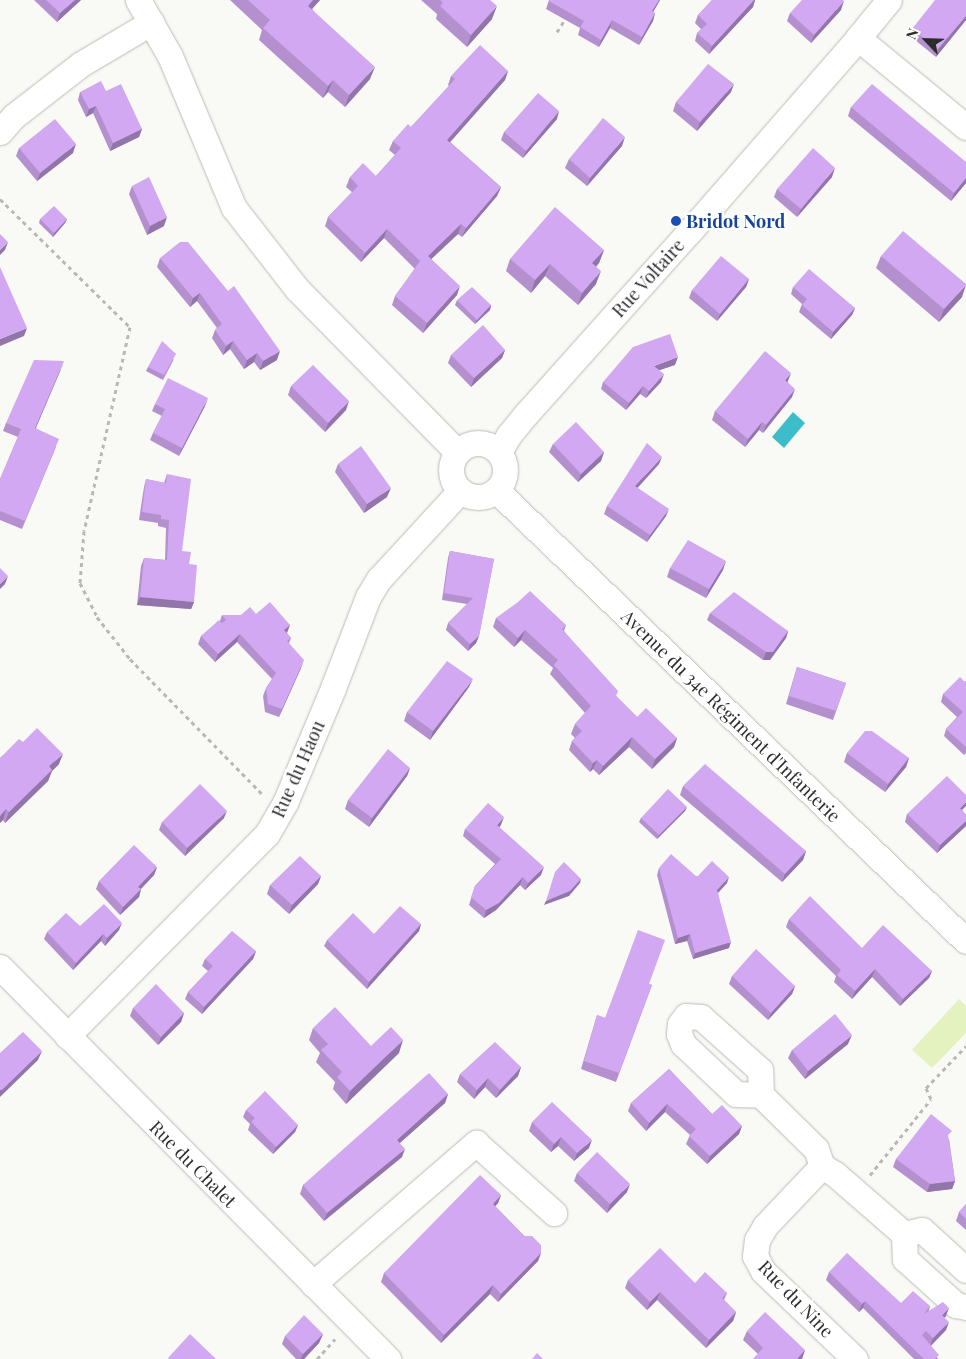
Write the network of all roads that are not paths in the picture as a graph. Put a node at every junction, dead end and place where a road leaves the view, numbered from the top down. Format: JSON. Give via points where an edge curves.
{"nodes":[{"id":1,"x":138,"y":0,"type":"edge"},
{"id":2,"x":888,"y":0,"type":"edge"},
{"id":3,"x":152,"y":22,"type":"junction"},
{"id":4,"x":858,"y":38,"type":"junction"},
{"id":5,"x":966,"y":127,"type":"edge"},
{"id":6,"x":0,"y":132,"type":"edge"},
{"id":7,"x":457,"y":452,"type":"junction"},
{"id":8,"x":499,"y":452,"type":"junction"},
{"id":9,"x":496,"y":490,"type":"junction"},
{"id":10,"x":460,"y":491,"type":"junction"},
{"id":11,"x":965,"y":938,"type":"edge"},
{"id":12,"x":0,"y":967,"type":"edge"},
{"id":13,"x":67,"y":1036,"type":"junction"},
{"id":14,"x":760,"y":1095,"type":"dead end"},
{"id":15,"x":822,"y":1166,"type":"junction"},
{"id":16,"x":554,"y":1213,"type":"dead end"},
{"id":17,"x":904,"y":1234,"type":"junction"},
{"id":18,"x":966,"y":1270,"type":"edge"},
{"id":19,"x":312,"y":1284,"type":"junction"},
{"id":20,"x":966,"y":1307,"type":"edge"},
{"id":21,"x":388,"y":1359,"type":"edge"},
{"id":22,"x":855,"y":1359,"type":"edge"}],
"edges":[{"from":1,"to":3,"type":"street"},
{"from":2,"to":4,"type":"street","name":"Rue Voltaire"},
{"from":3,"to":6,"type":"street","via":[[81,64],[14,116]]},
{"from":3,"to":7,"type":"street","via":[[170,56],[234,208],[297,289]]},
{"from":4,"to":5,"type":"street"},
{"from":4,"to":8,"type":"street","name":"Rue Voltaire","via":[[556,380],[509,435]]},
{"from":7,"to":8,"type":"street","via":[[478,442]]},
{"from":7,"to":10,"type":"street","via":[[452,460],[451,473]]},
{"from":8,"to":9,"type":"street","via":[[506,472]]},
{"from":9,"to":10,"type":"street","via":[[478,497]]},
{"from":9,"to":11,"type":"street","name":"Avenue du 34e Régiment d'Infanterie"},
{"from":10,"to":13,"type":"street","name":"Rue du Haou","via":[[379,579],[368,597],[333,688],[280,812],[267,834]]},
{"from":12,"to":13,"type":"street","name":"Rue du Chalet"},
{"from":13,"to":19,"type":"street","name":"Rue du Chalet"},
{"from":14,"to":15,"type":"street","via":[[816,1149]]},
{"from":15,"to":17,"type":"street"},
{"from":15,"to":22,"type":"street","name":"Rue du Nine","via":[[765,1226],[755,1256],[763,1271]]},
{"from":16,"to":19,"type":"street","via":[[476,1142]]},
{"from":17,"to":18,"type":"street","via":[[922,1230]]},
{"from":17,"to":20,"type":"street","via":[[905,1259],[956,1306]]},
{"from":19,"to":21,"type":"street","name":"Rue du Chalet"}]}
